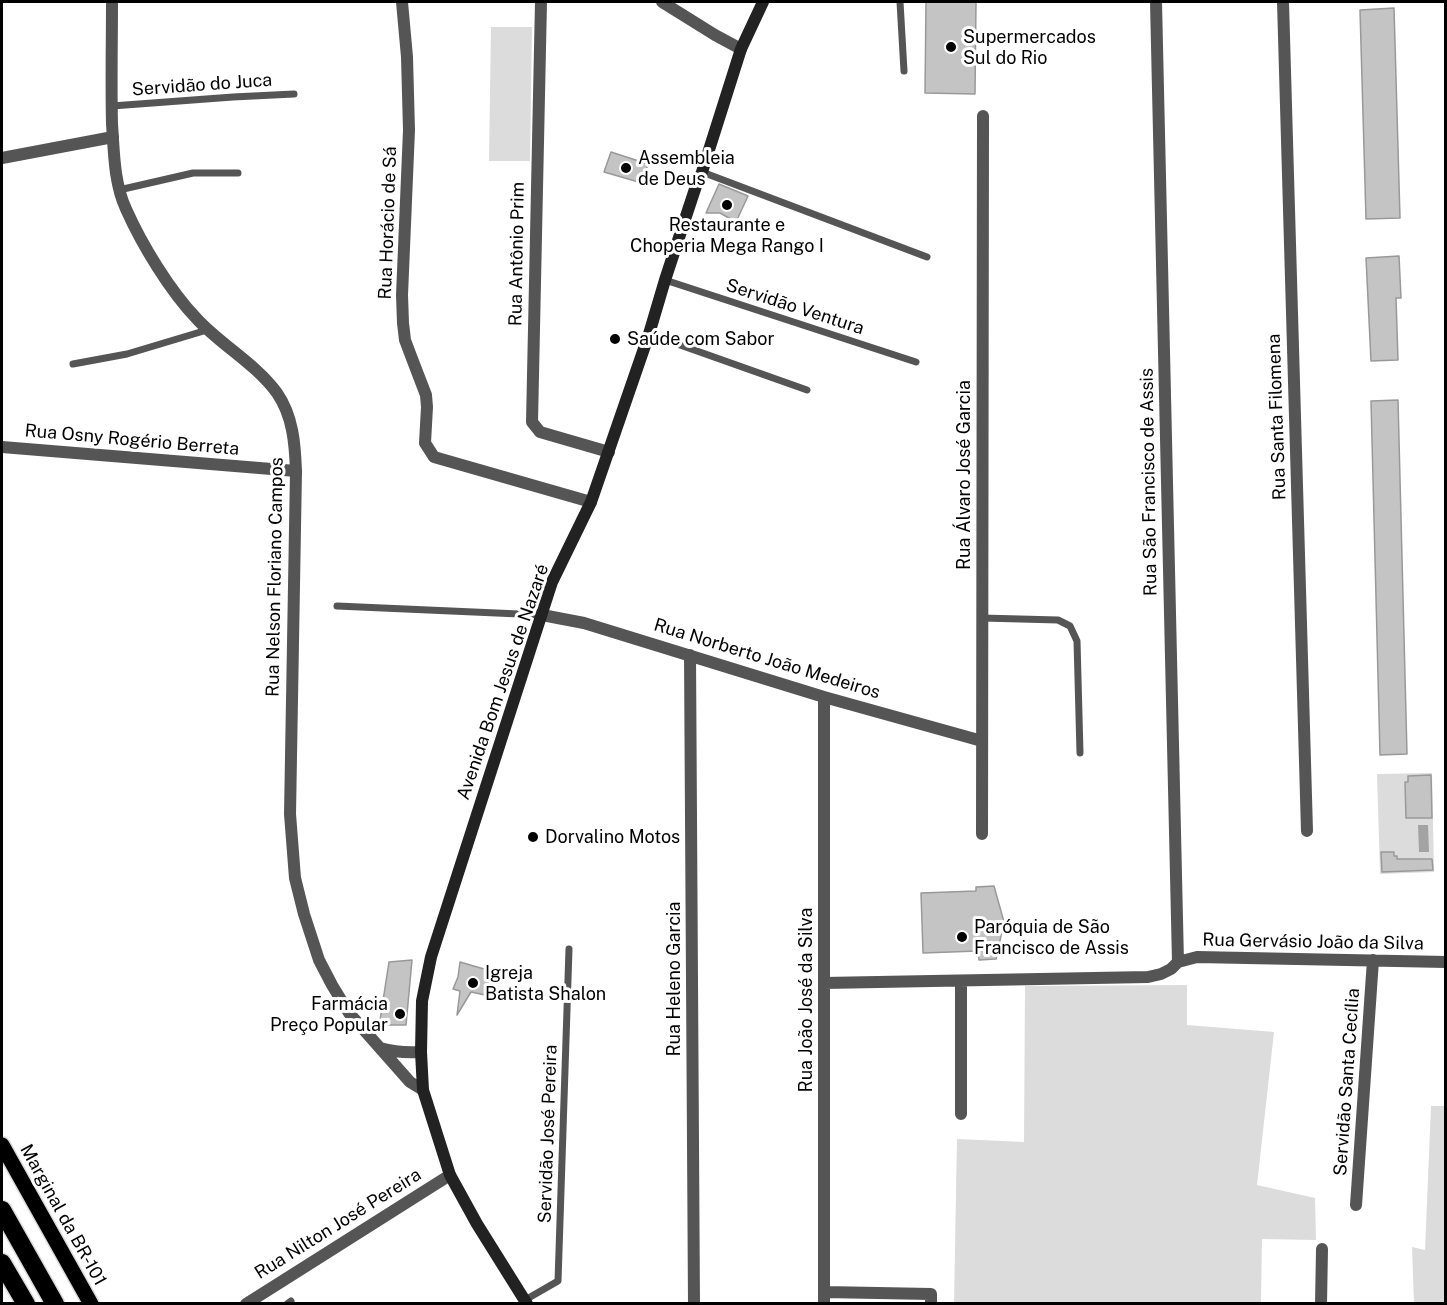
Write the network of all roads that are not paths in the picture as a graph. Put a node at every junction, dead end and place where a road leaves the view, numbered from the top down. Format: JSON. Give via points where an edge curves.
{"nodes":[{"id":1,"x":112,"y":2,"type":"edge"},
{"id":2,"x":402,"y":2,"type":"edge"},
{"id":3,"x":541,"y":2,"type":"edge"},
{"id":4,"x":662,"y":2,"type":"edge"},
{"id":5,"x":763,"y":2,"type":"edge"},
{"id":6,"x":900,"y":2,"type":"edge"},
{"id":7,"x":1156,"y":2,"type":"edge"},
{"id":8,"x":1283,"y":2,"type":"edge"},
{"id":9,"x":741,"y":49,"type":"junction"},
{"id":10,"x":904,"y":71,"type":"dead end"},
{"id":11,"x":294,"y":94,"type":"dead end"},
{"id":12,"x":112,"y":106,"type":"junction"},
{"id":13,"x":983,"y":116,"type":"dead end"},
{"id":14,"x":113,"y":137,"type":"junction"},
{"id":15,"x":2,"y":158,"type":"edge"},
{"id":16,"x":702,"y":172,"type":"junction"},
{"id":17,"x":238,"y":173,"type":"dead end"},
{"id":18,"x":119,"y":190,"type":"junction"},
{"id":19,"x":927,"y":257,"type":"dead end"},
{"id":20,"x":665,"y":280,"type":"junction"},
{"id":21,"x":207,"y":330,"type":"junction"},
{"id":22,"x":649,"y":334,"type":"junction"},
{"id":23,"x":916,"y":362,"type":"dead end"},
{"id":24,"x":73,"y":364,"type":"dead end"},
{"id":25,"x":807,"y":390,"type":"dead end"},
{"id":26,"x":2,"y":447,"type":"edge"},
{"id":27,"x":609,"y":453,"type":"junction"},
{"id":28,"x":296,"y":471,"type":"junction"},
{"id":29,"x":591,"y":502,"type":"junction"},
{"id":30,"x":337,"y":606,"type":"dead end"},
{"id":31,"x":542,"y":615,"type":"junction"},
{"id":32,"x":982,"y":618,"type":"junction"},
{"id":33,"x":690,"y":655,"type":"junction"},
{"id":34,"x":824,"y":697,"type":"junction"},
{"id":35,"x":982,"y":741,"type":"junction"},
{"id":36,"x":1080,"y":753,"type":"dead end"},
{"id":37,"x":1307,"y":831,"type":"dead end"},
{"id":38,"x":982,"y":834,"type":"dead end"},
{"id":39,"x":569,"y":949,"type":"dead end"},
{"id":40,"x":1373,"y":960,"type":"junction"},
{"id":41,"x":1178,"y":962,"type":"junction"},
{"id":42,"x":1446,"y":962,"type":"edge"},
{"id":43,"x":961,"y":981,"type":"junction"},
{"id":44,"x":824,"y":983,"type":"junction"},
{"id":45,"x":379,"y":1048,"type":"junction"},
{"id":46,"x":421,"y":1052,"type":"junction"},
{"id":47,"x":423,"y":1090,"type":"junction"},
{"id":48,"x":961,"y":1114,"type":"dead end"},
{"id":49,"x":2,"y":1145,"type":"edge"},
{"id":50,"x":450,"y":1175,"type":"junction"},
{"id":51,"x":1356,"y":1205,"type":"dead end"},
{"id":52,"x":2,"y":1210,"type":"edge"},
{"id":53,"x":1322,"y":1249,"type":"dead end"},
{"id":54,"x":2,"y":1263,"type":"edge"},
{"id":55,"x":824,"y":1298,"type":"edge"},
{"id":56,"x":931,"y":1299,"type":"edge"},
{"id":57,"x":526,"y":1302,"type":"edge"},
{"id":58,"x":26,"y":1304,"type":"edge"},
{"id":59,"x":55,"y":1304,"type":"edge"},
{"id":60,"x":90,"y":1304,"type":"edge"},
{"id":61,"x":246,"y":1304,"type":"edge"},
{"id":62,"x":694,"y":1304,"type":"edge"},
{"id":63,"x":1321,"y":1304,"type":"edge"}],
"edges":[{"from":1,"to":12,"type":"street","name":"Rua Nelson Floriano Campos"},
{"from":2,"to":29,"type":"street","name":"Rua Horácio de Sá","via":[[409,120],[403,323],[426,395],[425,442],[434,457]]},
{"from":3,"to":27,"type":"street","name":"Rua Antônio Prim","via":[[532,422],[540,432]]},
{"from":4,"to":9,"type":"street"},
{"from":5,"to":9,"type":"main road","name":"Avenida Bom Jesus de Nazaré"},
{"from":6,"to":10,"type":"lane"},
{"from":7,"to":41,"type":"street","name":"Rua São Francisco de Assis"},
{"from":8,"to":37,"type":"street","name":"Rua Santa Filomena"},
{"from":9,"to":16,"type":"main road","name":"Avenida Bom Jesus de Nazaré"},
{"from":11,"to":12,"type":"lane","name":"Servidão do Juca"},
{"from":12,"to":14,"type":"street","name":"Rua Nelson Floriano Campos"},
{"from":13,"to":32,"type":"street","name":"Rua Álvaro José Garcia"},
{"from":14,"to":15,"type":"street"},
{"from":14,"to":18,"type":"street","name":"Rua Nelson Floriano Campos"},
{"from":16,"to":19,"type":"lane"},
{"from":16,"to":20,"type":"main road","name":"Avenida Bom Jesus de Nazaré"},
{"from":17,"to":18,"type":"lane","via":[[187,174]]},
{"from":18,"to":21,"type":"street","name":"Rua Nelson Floriano Campos","via":[[152,258]]},
{"from":20,"to":22,"type":"main road","name":"Avenida Bom Jesus de Nazaré"},
{"from":20,"to":23,"type":"lane","name":"Servidão Ventura"},
{"from":21,"to":24,"type":"lane","via":[[127,354]]},
{"from":21,"to":28,"type":"street","name":"Rua Nelson Floriano Campos","via":[[276,393],[290,424]]},
{"from":22,"to":25,"type":"lane"},
{"from":22,"to":27,"type":"main road","name":"Avenida Bom Jesus de Nazaré"},
{"from":26,"to":28,"type":"street","name":"Rua Osny Rogério Berreta"},
{"from":27,"to":29,"type":"main road","name":"Avenida Bom Jesus de Nazaré"},
{"from":28,"to":45,"type":"street","name":"Rua Nelson Floriano Campos","via":[[290,814],[295,878],[319,960],[349,1013]]},
{"from":29,"to":31,"type":"main road","name":"Avenida Bom Jesus de Nazaré","via":[[552,582]]},
{"from":30,"to":31,"type":"lane"},
{"from":31,"to":33,"type":"street","name":"Rua Norberto João Medeiros","via":[[584,623]]},
{"from":31,"to":46,"type":"main road","name":"Avenida Bom Jesus de Nazaré","via":[[431,957],[422,1000]]},
{"from":32,"to":35,"type":"street","name":"Rua Álvaro José Garcia"},
{"from":32,"to":36,"type":"lane","via":[[1058,620],[1070,626],[1077,641]]},
{"from":33,"to":34,"type":"street","name":"Rua Norberto João Medeiros"},
{"from":33,"to":62,"type":"street","name":"Rua Heleno Garcia"},
{"from":34,"to":35,"type":"street","name":"Rua Norberto João Medeiros"},
{"from":34,"to":44,"type":"street","name":"Rua João José da Silva"},
{"from":35,"to":38,"type":"street","name":"Rua Álvaro José Garcia"},
{"from":39,"to":57,"type":"lane","name":"Servidão José Pereira","via":[[558,1281]]},
{"from":40,"to":41,"type":"street","name":"Rua Gervásio João da Silva","via":[[1197,957]]},
{"from":40,"to":42,"type":"street","name":"Rua Gervásio João da Silva"},
{"from":40,"to":51,"type":"street","name":"Servidão Santa Cecília"},
{"from":41,"to":43,"type":"street","name":"Rua Gervásio João da Silva","via":[[1171,969],[1148,977]]},
{"from":43,"to":44,"type":"street","name":"Rua Gervásio João da Silva"},
{"from":43,"to":48,"type":"street"},
{"from":44,"to":55,"type":"street","name":"Rua João José da Silva"},
{"from":45,"to":46,"type":"street"},
{"from":45,"to":47,"type":"street","name":"Rua Nelson Floriano Campos","via":[[410,1082]]},
{"from":46,"to":47,"type":"main road","name":"Avenida Bom Jesus de Nazaré"},
{"from":47,"to":50,"type":"main road","name":"Avenida Bom Jesus de Nazaré"},
{"from":49,"to":60,"type":"main road","name":"Marginal da BR-101"},
{"from":50,"to":57,"type":"main road","name":"Avenida Bom Jesus de Nazaré"},
{"from":50,"to":61,"type":"street","name":"Rua Nilton José Pereira"},
{"from":52,"to":59,"type":"highway"},
{"from":53,"to":63,"type":"street"},
{"from":54,"to":58,"type":"highway"},
{"from":55,"to":56,"type":"street"}]}
